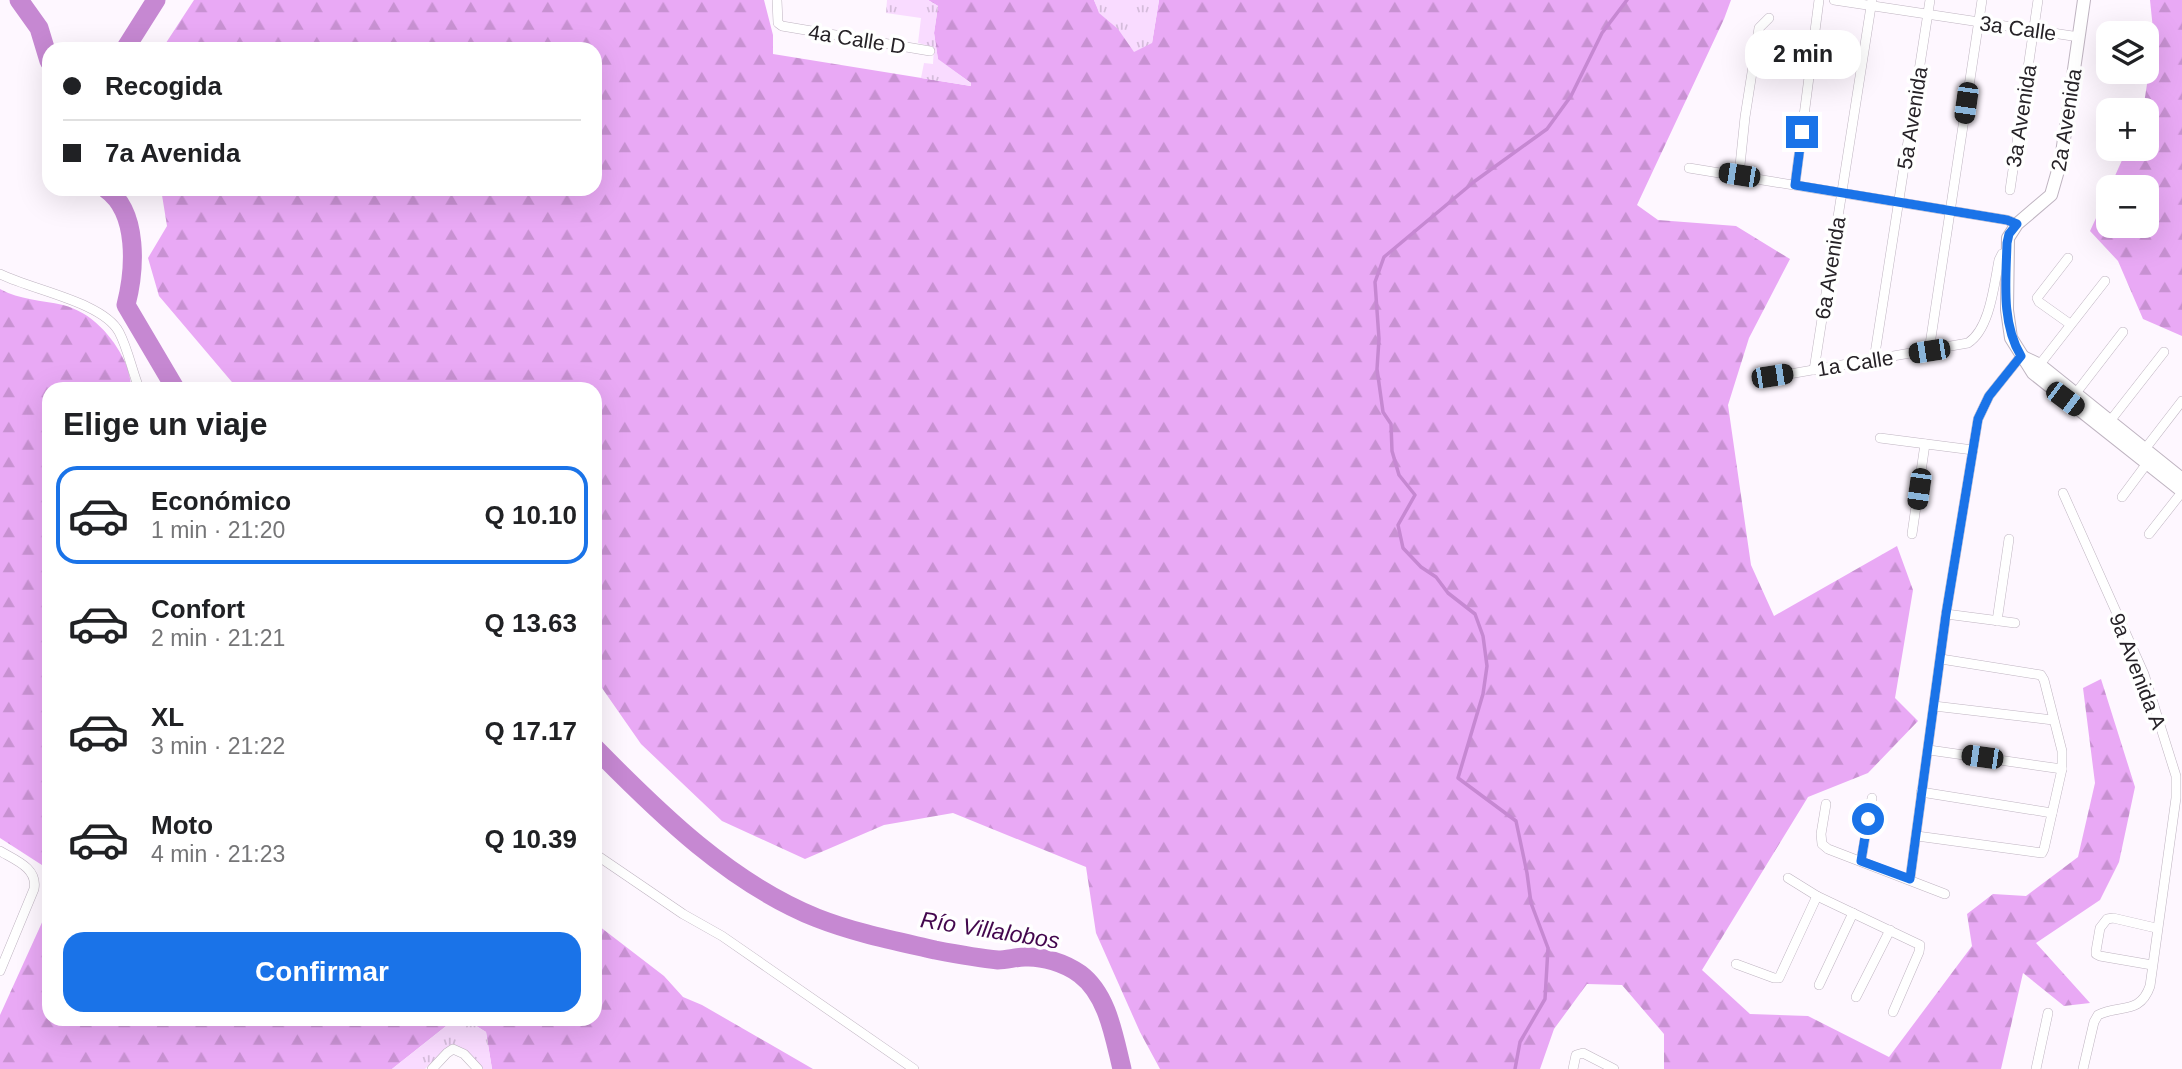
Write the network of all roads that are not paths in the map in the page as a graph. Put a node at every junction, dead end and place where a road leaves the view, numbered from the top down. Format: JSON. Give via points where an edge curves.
{"nodes":[{"id":1,"x":777,"y":0,"type":"edge"},
{"id":2,"x":1819,"y":0,"type":"edge"},
{"id":3,"x":1834,"y":0,"type":"edge"},
{"id":4,"x":1930,"y":0,"type":"edge"},
{"id":5,"x":1982,"y":0,"type":"edge"},
{"id":6,"x":2038,"y":0,"type":"edge"},
{"id":7,"x":2084,"y":0,"type":"edge"},
{"id":8,"x":1872,"y":3,"type":"edge"},
{"id":9,"x":1928,"y":15,"type":"junction"},
{"id":10,"x":1769,"y":18,"type":"dead end"},
{"id":11,"x":1978,"y":22,"type":"junction"},
{"id":12,"x":2034,"y":30,"type":"junction"},
{"id":13,"x":2079,"y":37,"type":"junction"},
{"id":14,"x":930,"y":51,"type":"dead end"},
{"id":15,"x":1689,"y":168,"type":"dead end"},
{"id":16,"x":1739,"y":175,"type":"junction"},
{"id":17,"x":1795,"y":185,"type":"junction"},
{"id":18,"x":2010,"y":190,"type":"dead end"},
{"id":19,"x":1842,"y":193,"type":"junction"},
{"id":20,"x":1899,"y":202,"type":"junction"},
{"id":21,"x":1950,"y":210,"type":"junction"},
{"id":22,"x":2017,"y":224,"type":"junction"},
{"id":23,"x":2007,"y":253,"type":"junction"},
{"id":24,"x":2068,"y":258,"type":"dead end"},
{"id":25,"x":0,"y":274,"type":"edge"},
{"id":26,"x":2105,"y":281,"type":"dead end"},
{"id":27,"x":2070,"y":324,"type":"junction"},
{"id":28,"x":2123,"y":332,"type":"dead end"},
{"id":29,"x":1929,"y":351,"type":"junction"},
{"id":30,"x":2164,"y":352,"type":"dead end"},
{"id":31,"x":2021,"y":356,"type":"junction"},
{"id":32,"x":1874,"y":360,"type":"junction"},
{"id":33,"x":2036,"y":369,"type":"junction"},
{"id":34,"x":1814,"y":370,"type":"junction"},
{"id":35,"x":1772,"y":376,"type":"dead end"},
{"id":36,"x":137,"y":382,"type":"edge"},
{"id":37,"x":2076,"y":393,"type":"junction"},
{"id":38,"x":2182,"y":401,"type":"edge"},
{"id":39,"x":2110,"y":421,"type":"junction"},
{"id":40,"x":1880,"y":438,"type":"dead end"},
{"id":41,"x":1925,"y":444,"type":"junction"},
{"id":42,"x":1973,"y":450,"type":"junction"},
{"id":43,"x":2146,"y":456,"type":"junction"},
{"id":44,"x":2181,"y":477,"type":"edge"},
{"id":45,"x":2182,"y":491,"type":"edge"},
{"id":46,"x":2063,"y":493,"type":"dead end"},
{"id":47,"x":2122,"y":497,"type":"dead end"},
{"id":48,"x":1912,"y":534,"type":"dead end"},
{"id":49,"x":2149,"y":534,"type":"dead end"},
{"id":50,"x":2009,"y":539,"type":"dead end"},
{"id":51,"x":1946,"y":614,"type":"junction"},
{"id":52,"x":1997,"y":621,"type":"junction"},
{"id":53,"x":2015,"y":623,"type":"dead end"},
{"id":54,"x":1941,"y":659,"type":"junction"},
{"id":55,"x":1934,"y":706,"type":"junction"},
{"id":56,"x":2053,"y":720,"type":"junction"},
{"id":57,"x":1929,"y":750,"type":"junction"},
{"id":58,"x":2062,"y":769,"type":"junction"},
{"id":59,"x":2179,"y":775,"type":"edge"},
{"id":60,"x":1921,"y":792,"type":"junction"},
{"id":61,"x":1872,"y":798,"type":"dead end"},
{"id":62,"x":1826,"y":804,"type":"dead end"},
{"id":63,"x":2052,"y":813,"type":"junction"},
{"id":64,"x":1917,"y":836,"type":"junction"},
{"id":65,"x":0,"y":851,"type":"edge"},
{"id":66,"x":602,"y":859,"type":"edge"},
{"id":67,"x":1861,"y":861,"type":"junction"},
{"id":68,"x":1788,"y":878,"type":"dead end"},
{"id":69,"x":1910,"y":879,"type":"junction"},
{"id":70,"x":1945,"y":894,"type":"dead end"},
{"id":71,"x":1817,"y":895,"type":"junction"},
{"id":72,"x":1853,"y":913,"type":"junction"},
{"id":73,"x":2156,"y":928,"type":"junction"},
{"id":74,"x":1890,"y":930,"type":"junction"},
{"id":75,"x":1736,"y":964,"type":"dead end"},
{"id":76,"x":2152,"y":965,"type":"junction"},
{"id":77,"x":0,"y":971,"type":"edge"},
{"id":78,"x":1819,"y":985,"type":"dead end"},
{"id":79,"x":1856,"y":997,"type":"dead end"},
{"id":80,"x":1893,"y":1012,"type":"dead end"},
{"id":81,"x":2048,"y":1013,"type":"dead end"},
{"id":82,"x":1574,"y":1064,"type":"edge"},
{"id":83,"x":432,"y":1069,"type":"edge"},
{"id":84,"x":478,"y":1069,"type":"edge"},
{"id":85,"x":914,"y":1069,"type":"edge"},
{"id":86,"x":1614,"y":1069,"type":"edge"},
{"id":87,"x":2036,"y":1069,"type":"edge"},
{"id":88,"x":2083,"y":1069,"type":"edge"}],
"edges":[{"from":1,"to":14,"type":"street","name":"4a Calle D","via":[[778,23],[784,27]]},
{"from":2,"to":17,"type":"street"},
{"from":3,"to":8,"type":"street","name":"3a Calle"},
{"from":4,"to":9,"type":"street","name":"5a Avenida"},
{"from":5,"to":11,"type":"street"},
{"from":6,"to":12,"type":"street","name":"3a Avenida"},
{"from":7,"to":13,"type":"main road","name":"2a Avenida"},
{"from":8,"to":9,"type":"street","name":"3a Calle"},
{"from":8,"to":19,"type":"street","name":"6a Avenida"},
{"from":9,"to":11,"type":"street","name":"3a Calle"},
{"from":9,"to":20,"type":"street","name":"5a Avenida"},
{"from":10,"to":16,"type":"street","via":[[1759,28]]},
{"from":11,"to":12,"type":"street","name":"3a Calle"},
{"from":11,"to":21,"type":"street"},
{"from":12,"to":13,"type":"street","name":"3a Calle"},
{"from":12,"to":18,"type":"street","name":"3a Avenida"},
{"from":13,"to":22,"type":"main road","name":"2a Avenida","via":[[2055,186],[2048,199]]},
{"from":15,"to":16,"type":"street"},
{"from":16,"to":17,"type":"street"},
{"from":17,"to":19,"type":"street"},
{"from":19,"to":20,"type":"street"},
{"from":19,"to":34,"type":"street","name":"6a Avenida"},
{"from":20,"to":21,"type":"street"},
{"from":20,"to":32,"type":"street","name":"5a Avenida"},
{"from":21,"to":22,"type":"street"},
{"from":21,"to":29,"type":"street"},
{"from":22,"to":23,"type":"main road","via":[[2009,234]]},
{"from":23,"to":29,"type":"street","name":"1a Calle","via":[[1999,260],[1985,321],[1977,336],[1962,345]]},
{"from":23,"to":31,"type":"main road","via":[[2008,327]]},
{"from":24,"to":27,"type":"street","via":[[2037,298]]},
{"from":25,"to":36,"type":"street","via":[[92,308],[114,324]]},
{"from":26,"to":27,"type":"street"},
{"from":27,"to":33,"type":"street"},
{"from":28,"to":37,"type":"street"},
{"from":29,"to":32,"type":"street","name":"1a Calle"},
{"from":30,"to":39,"type":"street"},
{"from":31,"to":33,"type":"main road"},
{"from":31,"to":42,"type":"street","via":[[1982,408]]},
{"from":32,"to":34,"type":"street","name":"1a Calle"},
{"from":33,"to":37,"type":"main road"},
{"from":33,"to":43,"type":"main road"},
{"from":34,"to":35,"type":"street","name":"1a Calle"},
{"from":37,"to":39,"type":"main road"},
{"from":38,"to":43,"type":"street"},
{"from":39,"to":43,"type":"main road"},
{"from":40,"to":41,"type":"street"},
{"from":41,"to":42,"type":"street"},
{"from":41,"to":48,"type":"street"},
{"from":42,"to":51,"type":"street"},
{"from":43,"to":44,"type":"main road"},
{"from":43,"to":45,"type":"main road"},
{"from":43,"to":47,"type":"street"},
{"from":45,"to":49,"type":"street"},
{"from":46,"to":59,"type":"street","name":"9a Avenida A","via":[[2144,674]]},
{"from":50,"to":52,"type":"street"},
{"from":51,"to":52,"type":"street"},
{"from":51,"to":54,"type":"street"},
{"from":52,"to":53,"type":"street"},
{"from":54,"to":55,"type":"street"},
{"from":54,"to":56,"type":"street","via":[[2041,675]]},
{"from":55,"to":56,"type":"street"},
{"from":55,"to":57,"type":"street"},
{"from":56,"to":58,"type":"street"},
{"from":57,"to":58,"type":"street"},
{"from":57,"to":60,"type":"street"},
{"from":58,"to":63,"type":"street"},
{"from":59,"to":73,"type":"street","name":"9a Avenida A"},
{"from":60,"to":63,"type":"street"},
{"from":60,"to":64,"type":"street"},
{"from":61,"to":67,"type":"street"},
{"from":62,"to":67,"type":"street","via":[[1822,844]]},
{"from":63,"to":64,"type":"street","via":[[2044,849],[2037,854]]},
{"from":64,"to":69,"type":"street"},
{"from":65,"to":77,"type":"street","via":[[33,873],[35,881]]},
{"from":66,"to":85,"type":"street","via":[[732,942]]},
{"from":67,"to":69,"type":"street"},
{"from":68,"to":71,"type":"street"},
{"from":69,"to":70,"type":"street"},
{"from":71,"to":72,"type":"street"},
{"from":71,"to":75,"type":"street","via":[[1779,978]]},
{"from":72,"to":74,"type":"street"},
{"from":72,"to":78,"type":"street"},
{"from":73,"to":76,"type":"street","name":"9a Avenida A"},
{"from":73,"to":76,"type":"street","via":[[2107,919],[2100,928],[2096,951],[2100,956]]},
{"from":74,"to":79,"type":"street"},
{"from":74,"to":80,"type":"street","via":[[1920,948]]},
{"from":76,"to":88,"type":"street","name":"9a Avenida A","via":[[2145,999],[2098,1015]]},
{"from":81,"to":87,"type":"street"},
{"from":82,"to":86,"type":"street","via":[[1576,1055],[1583,1054]]},
{"from":83,"to":84,"type":"street","via":[[453,1049]]}]}
